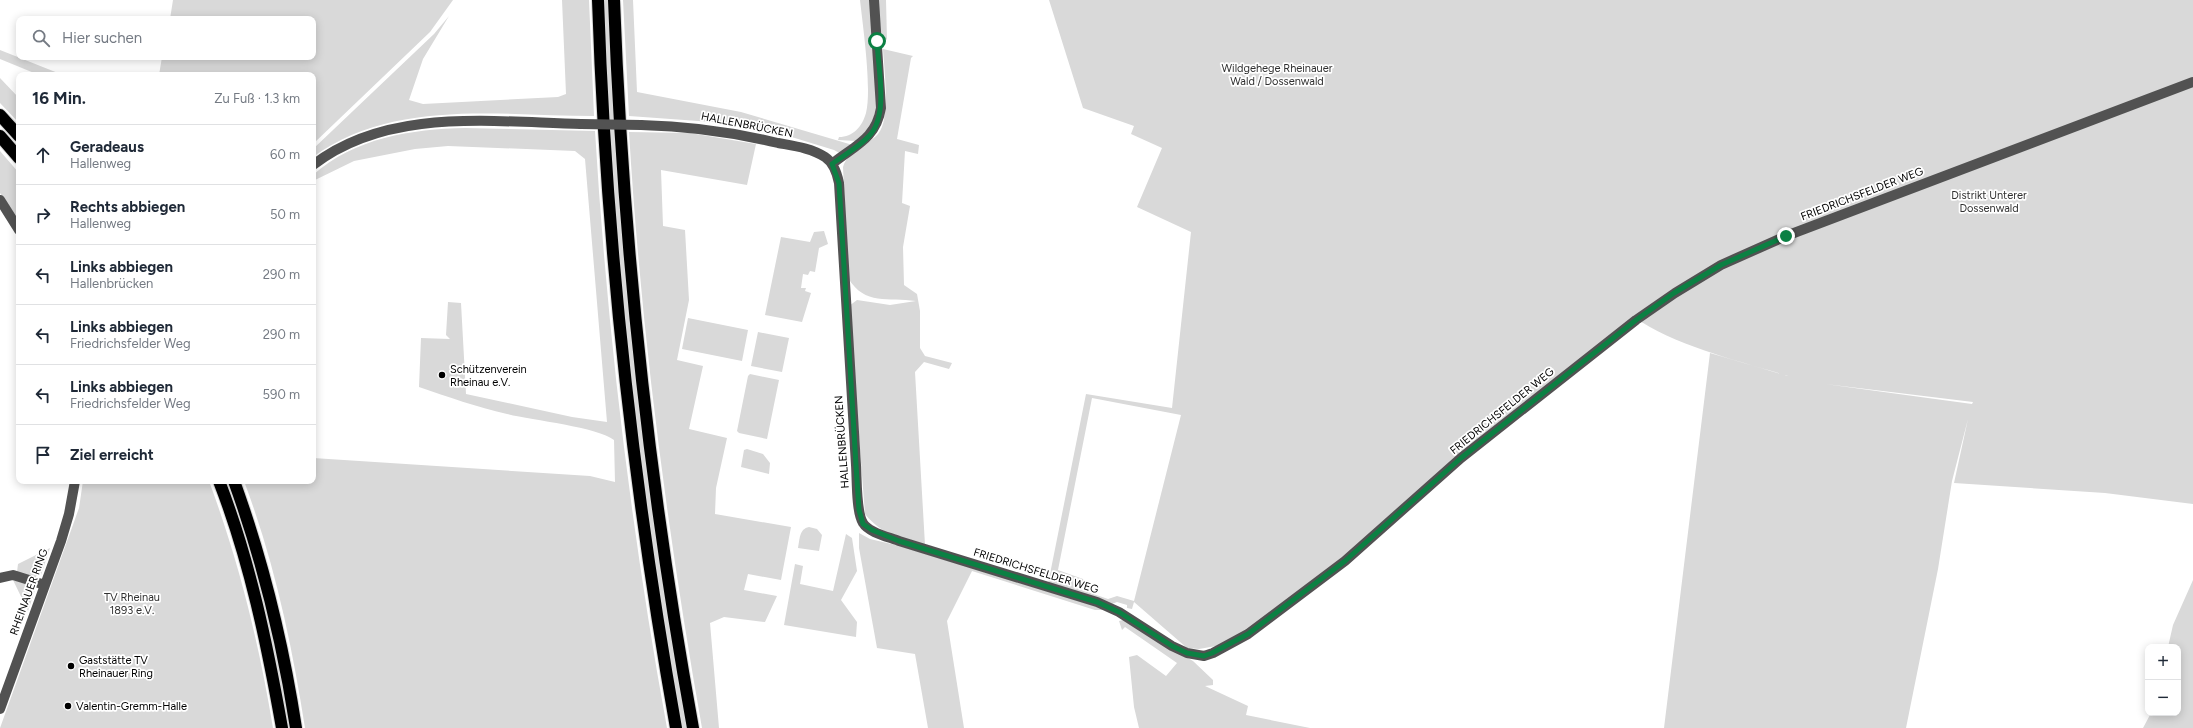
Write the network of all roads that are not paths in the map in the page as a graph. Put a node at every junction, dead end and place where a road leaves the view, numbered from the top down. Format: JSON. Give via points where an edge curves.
{"nodes":[{"id":1,"x":598,"y":0,"type":"edge"},
{"id":2,"x":614,"y":0,"type":"edge"},
{"id":3,"x":874,"y":0,"type":"edge"},
{"id":4,"x":2193,"y":82,"type":"edge"},
{"id":5,"x":0,"y":115,"type":"edge"},
{"id":6,"x":16,"y":133,"type":"edge"},
{"id":7,"x":0,"y":136,"type":"edge"},
{"id":8,"x":16,"y":155,"type":"edge"},
{"id":9,"x":316,"y":163,"type":"edge"},
{"id":10,"x":832,"y":164,"type":"junction"},
{"id":11,"x":0,"y":200,"type":"edge"},
{"id":12,"x":16,"y":225,"type":"edge"},
{"id":13,"x":74,"y":484,"type":"edge"},
{"id":14,"x":220,"y":484,"type":"edge"},
{"id":15,"x":235,"y":484,"type":"edge"},
{"id":16,"x":859,"y":510,"type":"joint"},
{"id":17,"x":0,"y":578,"type":"edge"},
{"id":18,"x":45,"y":585,"type":"junction"},
{"id":19,"x":0,"y":709,"type":"edge"},
{"id":20,"x":282,"y":728,"type":"edge"},
{"id":21,"x":296,"y":728,"type":"edge"},
{"id":22,"x":676,"y":728,"type":"edge"},
{"id":23,"x":693,"y":728,"type":"edge"}],
"edges":[{"from":1,"to":22,"type":"highway","via":[[607,178],[622,353],[643,525]]},
{"from":2,"to":23,"type":"highway","via":[[625,207],[640,363],[673,617]]},
{"from":3,"to":10,"type":"street","via":[[881,108],[879,119],[868,137]]},
{"from":4,"to":16,"type":"street","name":"FRIEDRICHSFELDER WEG","via":[[1786,236],[1721,265],[1674,293],[1636,320],[1461,458],[1345,561],[1248,634],[1204,656],[1177,648],[1119,612],[1097,602],[899,541],[872,530],[863,524]]},
{"from":5,"to":6,"type":"highway"},
{"from":7,"to":8,"type":"highway"},
{"from":9,"to":10,"type":"street","name":"HALLENBRÜCKEN","bridge":true,"via":[[344,147],[373,135],[423,123],[450,122],[706,128],[816,152]]},
{"from":10,"to":16,"type":"street","name":"HALLENBRÜCKEN","via":[[839,183]]},
{"from":11,"to":12,"type":"street"},
{"from":13,"to":18,"type":"street","name":"RHEINAUER RING","via":[[64,531]]},
{"from":14,"to":20,"type":"highway","via":[[245,556],[260,614]]},
{"from":15,"to":21,"type":"highway","via":[[266,581]]},
{"from":17,"to":18,"type":"street","via":[[13,575]]},
{"from":18,"to":19,"type":"street","name":"RHEINAUER RING"}]}
